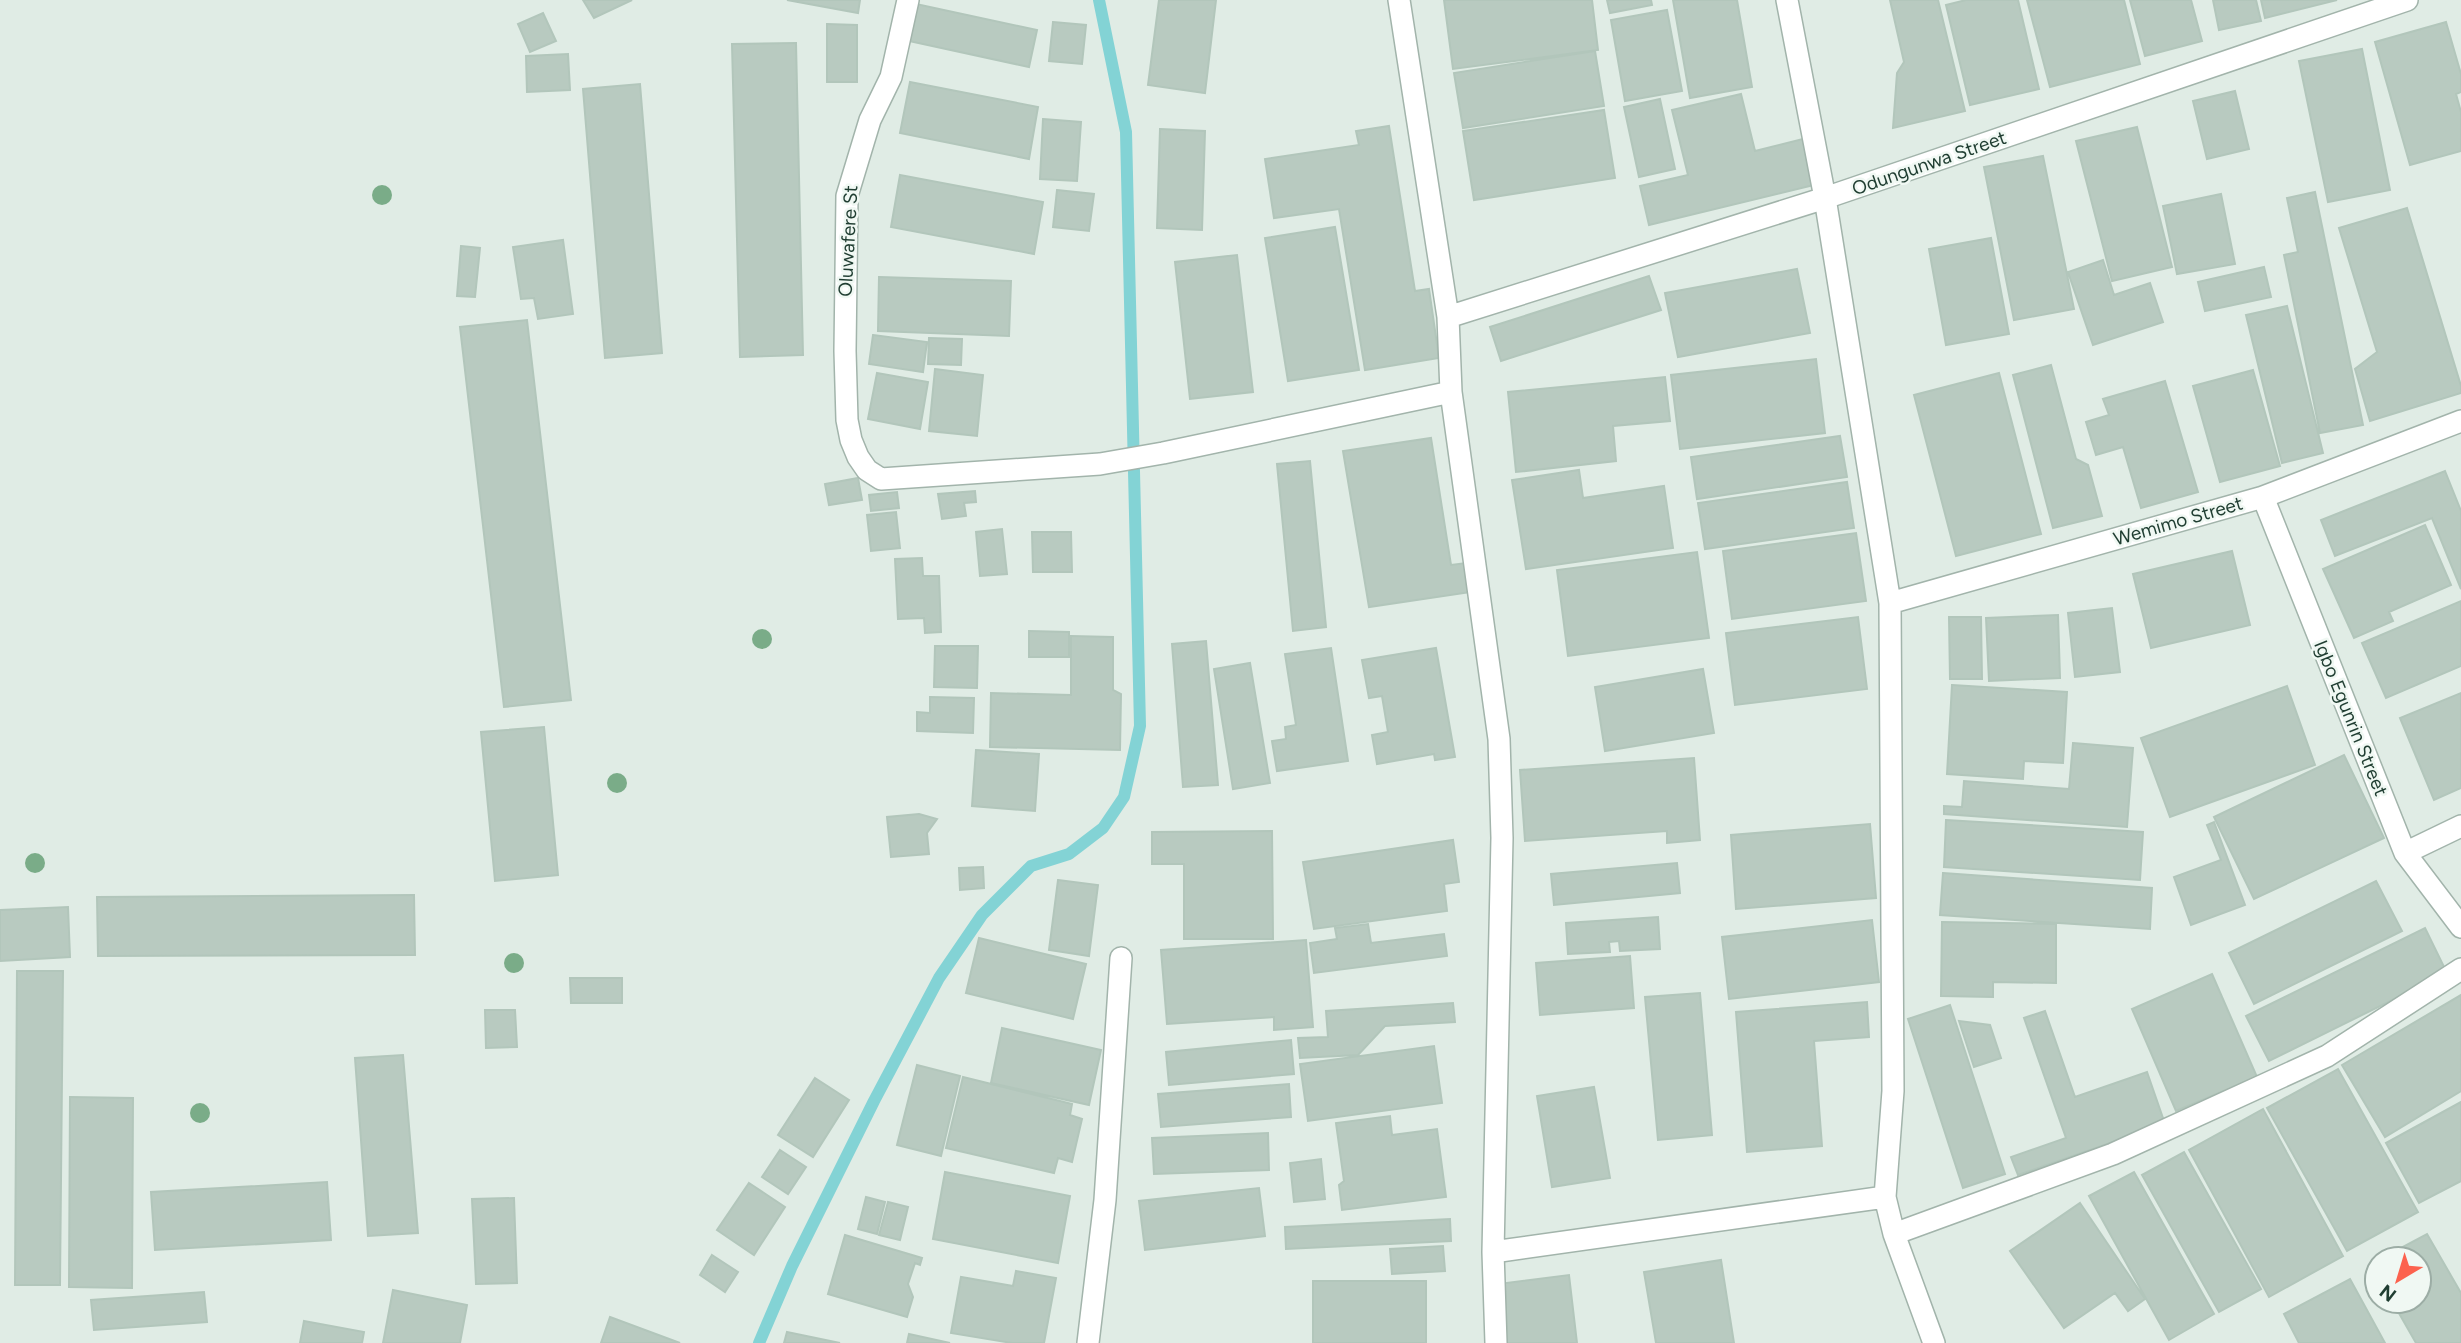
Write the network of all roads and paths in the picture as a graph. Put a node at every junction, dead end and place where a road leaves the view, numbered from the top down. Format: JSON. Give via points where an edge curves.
{"nodes":[{"id":1,"x":908,"y":0,"type":"edge"},
{"id":2,"x":1399,"y":0,"type":"edge"},
{"id":3,"x":1787,"y":0,"type":"edge"},
{"id":4,"x":2407,"y":0,"type":"edge"},
{"id":5,"x":1825,"y":198,"type":"junction"},
{"id":6,"x":1448,"y":317,"type":"junction"},
{"id":7,"x":1451,"y":392,"type":"junction"},
{"id":8,"x":2461,"y":421,"type":"edge"},
{"id":9,"x":2263,"y":497,"type":"junction"},
{"id":10,"x":1889,"y":603,"type":"junction"},
{"id":11,"x":2461,"y":826,"type":"edge"},
{"id":12,"x":2404,"y":853,"type":"junction"},
{"id":13,"x":2461,"y":927,"type":"edge"},
{"id":14,"x":1121,"y":958,"type":"dead end"},
{"id":15,"x":2461,"y":969,"type":"edge"},
{"id":16,"x":1885,"y":1197,"type":"junction"},
{"id":17,"x":1894,"y":1234,"type":"junction"},
{"id":18,"x":1493,"y":1252,"type":"junction"},
{"id":19,"x":1088,"y":1343,"type":"edge"},
{"id":20,"x":1496,"y":1343,"type":"edge"},
{"id":21,"x":1934,"y":1343,"type":"edge"}],
"edges":[{"from":1,"to":7,"type":"street","name":"Oluwafere St","via":[[891,77],[870,120],[847,196],[848,420],[851,440],[867,470],[881,479],[1100,464]]},
{"from":2,"to":6,"type":"street"},
{"from":3,"to":5,"type":"street"},
{"from":4,"to":5,"type":"street","name":"Odungunwa Street"},
{"from":5,"to":6,"type":"street","name":"Odungunwa Street"},
{"from":5,"to":10,"type":"street"},
{"from":6,"to":7,"type":"street"},
{"from":7,"to":18,"type":"street","via":[[1499,739],[1502,838]]},
{"from":8,"to":9,"type":"street","name":"Wemimo Street"},
{"from":9,"to":10,"type":"street","name":"Wemimo Street"},
{"from":9,"to":12,"type":"street","name":"Igbo Egunrin Street"},
{"from":10,"to":16,"type":"street","via":[[1893,1091]]},
{"from":11,"to":12,"type":"street"},
{"from":12,"to":13,"type":"street","name":"Igbo Egunrin Street"},
{"from":14,"to":19,"type":"street","via":[[1105,1200]]},
{"from":15,"to":17,"type":"street","via":[[2315,1061],[2113,1154]]},
{"from":16,"to":17,"type":"street"},
{"from":16,"to":18,"type":"street"},
{"from":17,"to":21,"type":"street"},
{"from":18,"to":20,"type":"street"}]}
